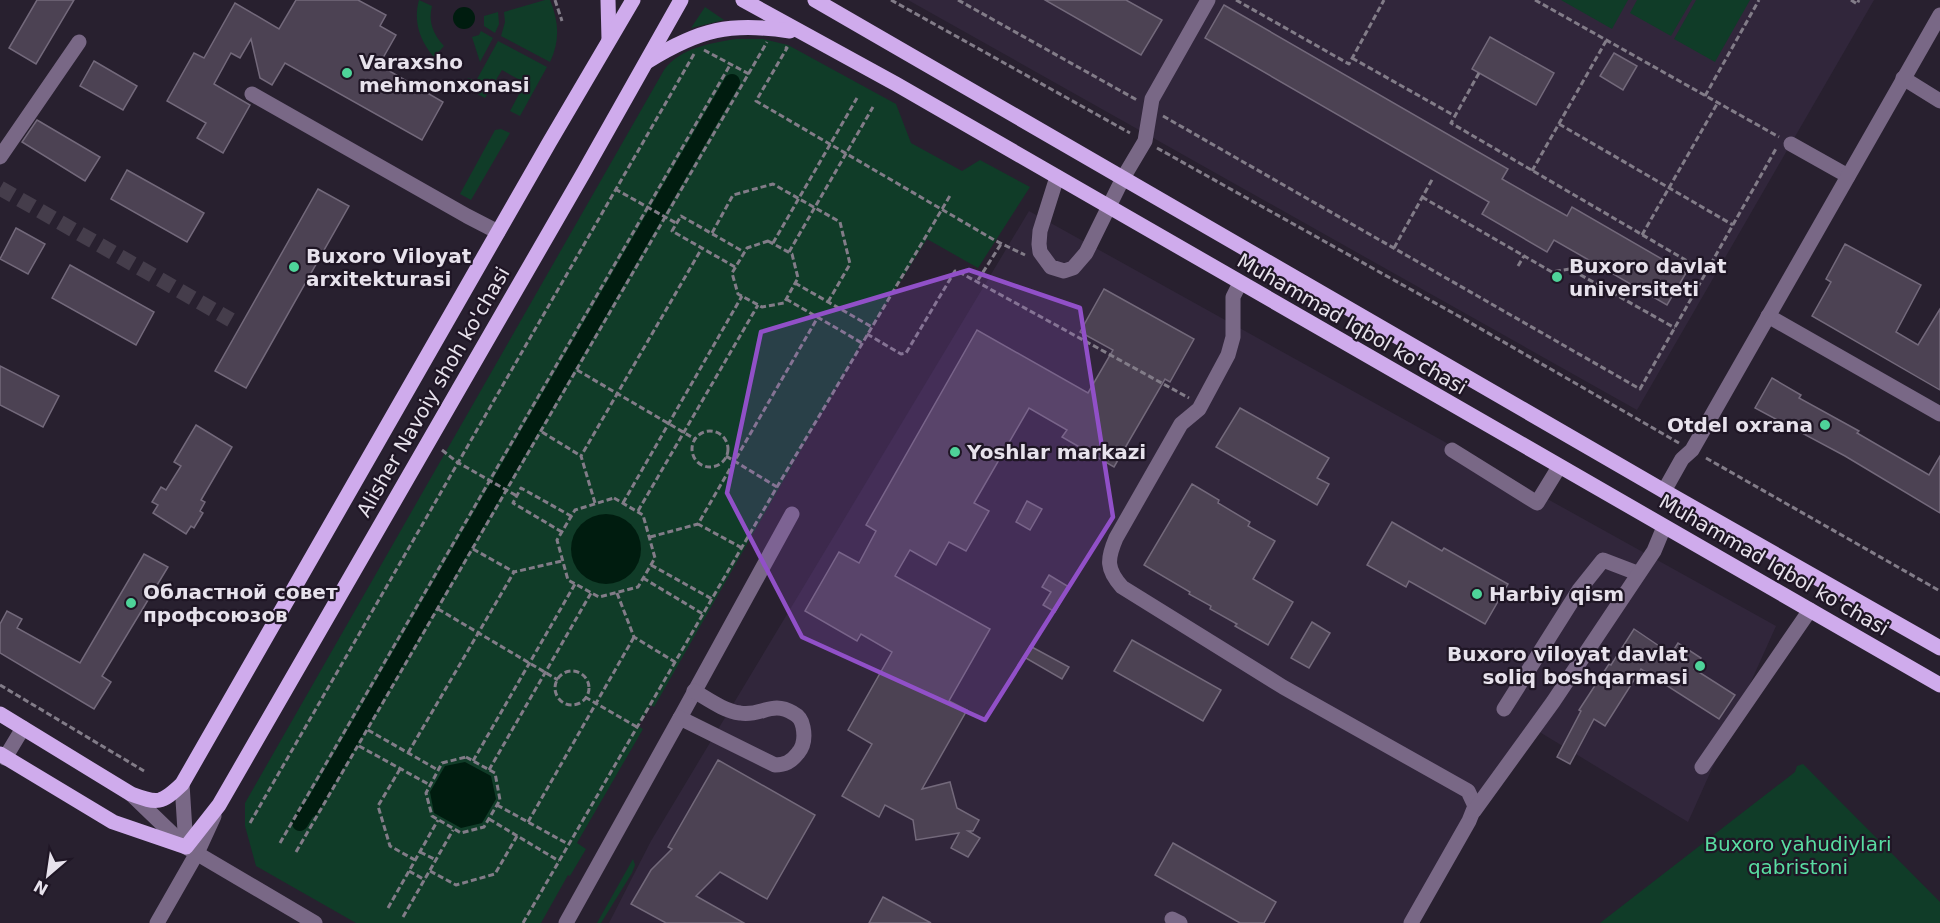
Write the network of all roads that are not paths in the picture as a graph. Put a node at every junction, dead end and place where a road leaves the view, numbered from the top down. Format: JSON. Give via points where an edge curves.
{"nodes":[{"id":1,"x":608,"y":0,"type":"edge"},
{"id":2,"x":633,"y":0,"type":"edge"},
{"id":3,"x":681,"y":0,"type":"edge"},
{"id":4,"x":743,"y":0,"type":"edge"},
{"id":5,"x":814,"y":0,"type":"edge"},
{"id":6,"x":1208,"y":0,"type":"edge"},
{"id":7,"x":1940,"y":15,"type":"edge"},
{"id":8,"x":801,"y":33,"type":"junction"},
{"id":9,"x":609,"y":40,"type":"junction"},
{"id":10,"x":79,"y":42,"type":"dead end"},
{"id":11,"x":646,"y":63,"type":"junction"},
{"id":12,"x":1904,"y":78,"type":"junction"},
{"id":13,"x":252,"y":94,"type":"dead end"},
{"id":14,"x":1940,"y":101,"type":"edge"},
{"id":15,"x":1791,"y":144,"type":"dead end"},
{"id":16,"x":0,"y":157,"type":"edge"},
{"id":17,"x":1848,"y":176,"type":"junction"},
{"id":18,"x":1057,"y":177,"type":"junction"},
{"id":19,"x":1123,"y":178,"type":"junction"},
{"id":20,"x":1109,"y":207,"type":"junction"},
{"id":21,"x":498,"y":232,"type":"junction"},
{"id":22,"x":1240,"y":283,"type":"junction"},
{"id":23,"x":1768,"y":316,"type":"junction"},
{"id":24,"x":1940,"y":414,"type":"edge"},
{"id":25,"x":1452,"y":450,"type":"dead end"},
{"id":26,"x":1559,"y":467,"type":"junction"},
{"id":27,"x":1664,"y":491,"type":"junction"},
{"id":28,"x":792,"y":514,"type":"dead end"},
{"id":29,"x":1664,"y":527,"type":"junction"},
{"id":30,"x":1638,"y":573,"type":"junction"},
{"id":31,"x":1810,"y":610,"type":"junction"},
{"id":32,"x":1940,"y":648,"type":"edge"},
{"id":33,"x":1940,"y":685,"type":"edge"},
{"id":34,"x":694,"y":691,"type":"junction"},
{"id":35,"x":1504,"y":709,"type":"dead end"},
{"id":36,"x":0,"y":714,"type":"edge"},
{"id":37,"x":680,"y":718,"type":"junction"},
{"id":38,"x":22,"y":728,"type":"junction"},
{"id":39,"x":3,"y":756,"type":"edge"},
{"id":40,"x":1702,"y":767,"type":"dead end"},
{"id":41,"x":182,"y":784,"type":"junction"},
{"id":42,"x":131,"y":794,"type":"junction"},
{"id":43,"x":1474,"y":811,"type":"junction"},
{"id":44,"x":191,"y":850,"type":"junction"},
{"id":45,"x":157,"y":923,"type":"edge"},
{"id":46,"x":315,"y":923,"type":"edge"},
{"id":47,"x":566,"y":923,"type":"edge"},
{"id":48,"x":1411,"y":923,"type":"edge"}],
"edges":[{"from":1,"to":9,"type":"main road"},
{"from":2,"to":9,"type":"main road","name":"Alisher Navoiy shoh ko'chasi"},
{"from":3,"to":11,"type":"main road","name":"Alisher Navoiy shoh ko'chasi"},
{"from":4,"to":8,"type":"main road","name":"Muhammad Iqbol ko'chasi"},
{"from":5,"to":19,"type":"main road","name":"Muhammad Iqbol ko'chasi"},
{"from":6,"to":19,"type":"street","via":[[1152,99],[1145,141]]},
{"from":7,"to":12,"type":"street"},
{"from":8,"to":11,"type":"main road","via":[[724,28],[684,41]]},
{"from":8,"to":18,"type":"main road","name":"Muhammad Iqbol ko'chasi"},
{"from":9,"to":21,"type":"main road","name":"Alisher Navoiy shoh ko'chasi"},
{"from":10,"to":16,"type":"street"},
{"from":11,"to":44,"type":"main road","name":"Alisher Navoiy shoh ko'chasi"},
{"from":12,"to":14,"type":"street"},
{"from":12,"to":17,"type":"street"},
{"from":13,"to":21,"type":"street"},
{"from":15,"to":17,"type":"street"},
{"from":17,"to":23,"type":"street"},
{"from":18,"to":20,"type":"main road","name":"Muhammad Iqbol ko'chasi"},
{"from":18,"to":20,"type":"street","via":[[1039,244],[1051,267],[1064,271],[1073,268],[1086,253]]},
{"from":19,"to":20,"type":"street"},
{"from":19,"to":27,"type":"main road","name":"Muhammad Iqbol ko'chasi"},
{"from":20,"to":22,"type":"main road","name":"Muhammad Iqbol ko'chasi"},
{"from":21,"to":41,"type":"main road","name":"Alisher Navoiy shoh ko'chasi"},
{"from":22,"to":26,"type":"main road","name":"Muhammad Iqbol ko'chasi"},
{"from":22,"to":43,"type":"street","via":[[1233,297],[1230,349],[1202,404],[1181,424],[1116,538],[1109,568],[1122,587],[1283,687],[1467,791],[1474,800]]},
{"from":23,"to":24,"type":"street"},
{"from":23,"to":27,"type":"street","via":[[1692,450],[1682,459]]},
{"from":25,"to":26,"type":"street","via":[[1537,503]]},
{"from":26,"to":29,"type":"main road","name":"Muhammad Iqbol ko'chasi"},
{"from":27,"to":32,"type":"main road","name":"Muhammad Iqbol ko'chasi"},
{"from":28,"to":34,"type":"street"},
{"from":29,"to":30,"type":"street","via":[[1654,551]]},
{"from":29,"to":31,"type":"main road","name":"Muhammad Iqbol ko'chasi"},
{"from":30,"to":35,"type":"street","via":[[1603,560],[1579,590]]},
{"from":30,"to":43,"type":"street","via":[[1553,702]]},
{"from":31,"to":33,"type":"main road","name":"Muhammad Iqbol ko'chasi"},
{"from":31,"to":40,"type":"street"},
{"from":34,"to":37,"type":"street"},
{"from":34,"to":37,"type":"street","via":[[736,713],[777,707],[789,710],[803,723],[801,749],[793,760],[775,765]]},
{"from":36,"to":38,"type":"main road"},
{"from":37,"to":47,"type":"street"},
{"from":38,"to":39,"type":"street"},
{"from":38,"to":42,"type":"main road"},
{"from":39,"to":44,"type":"main road","via":[[113,822]]},
{"from":41,"to":42,"type":"main road","name":"Alisher Navoiy shoh ko'chasi","via":[[166,798],[151,801]]},
{"from":41,"to":44,"type":"street"},
{"from":42,"to":44,"type":"street"},
{"from":43,"to":48,"type":"street"},
{"from":44,"to":45,"type":"street","name":"Alisher Navoiy shoh ko'chasi"},
{"from":44,"to":46,"type":"street"}]}
